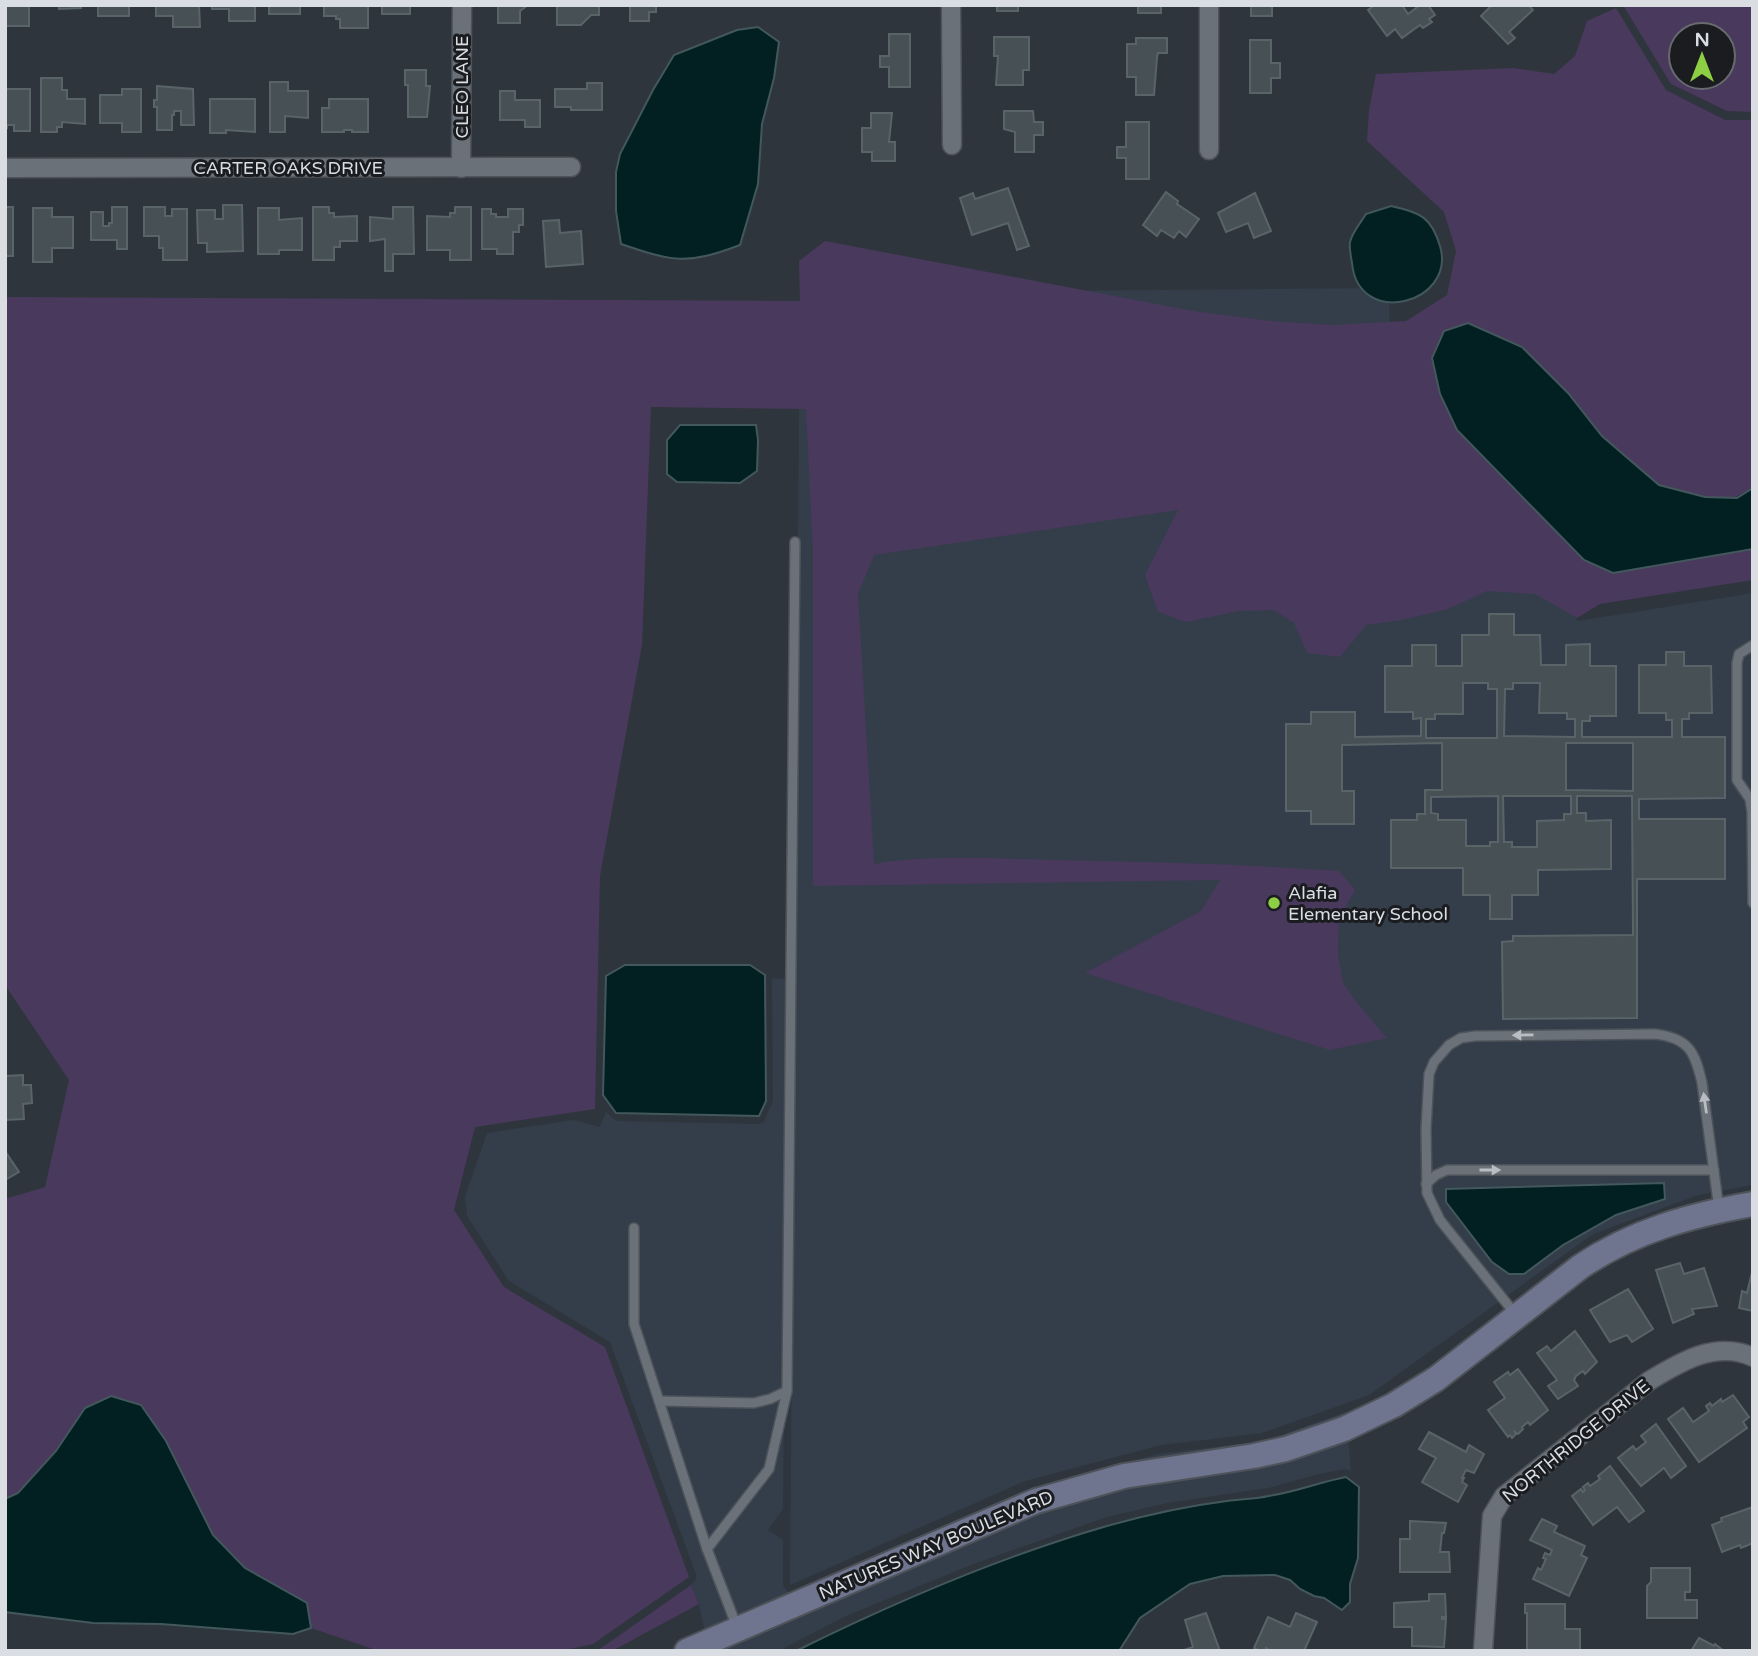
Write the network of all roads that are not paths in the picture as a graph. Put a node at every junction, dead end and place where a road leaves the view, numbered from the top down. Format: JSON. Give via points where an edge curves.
{"nodes":[{"id":1,"x":462,"y":5,"type":"edge"},
{"id":2,"x":951,"y":5,"type":"edge"},
{"id":3,"x":1209,"y":5,"type":"edge"},
{"id":4,"x":952,"y":145,"type":"dead end"},
{"id":5,"x":1209,"y":150,"type":"dead end"},
{"id":6,"x":571,"y":167,"type":"dead end"},
{"id":7,"x":5,"y":168,"type":"edge"},
{"id":8,"x":461,"y":168,"type":"junction"},
{"id":9,"x":795,"y":542,"type":"dead end"},
{"id":10,"x":1753,"y":645,"type":"edge"},
{"id":11,"x":1753,"y":903,"type":"edge"},
{"id":12,"x":1714,"y":1170,"type":"junction"},
{"id":13,"x":1426,"y":1184,"type":"junction"},
{"id":14,"x":1753,"y":1204,"type":"edge"},
{"id":15,"x":1719,"y":1210,"type":"junction"},
{"id":16,"x":634,"y":1228,"type":"dead end"},
{"id":17,"x":1517,"y":1315,"type":"junction"},
{"id":18,"x":1753,"y":1357,"type":"edge"},
{"id":19,"x":787,"y":1391,"type":"junction"},
{"id":20,"x":659,"y":1401,"type":"junction"},
{"id":21,"x":707,"y":1549,"type":"junction"},
{"id":22,"x":738,"y":1629,"type":"junction"},
{"id":23,"x":687,"y":1651,"type":"edge"},
{"id":24,"x":1483,"y":1651,"type":"edge"}],
"edges":[{"from":1,"to":8,"type":"street","name":"CLEO LANE"},
{"from":2,"to":4,"type":"street"},
{"from":3,"to":5,"type":"street"},
{"from":6,"to":8,"type":"street","name":"CARTER OAKS DRIVE"},
{"from":7,"to":8,"type":"street","name":"CARTER OAKS DRIVE"},
{"from":9,"to":19,"type":"lane"},
{"from":10,"to":11,"type":"lane","via":[[1740,654],[1737,663],[1737,780],[1750,799],[1752,812]]},
{"from":13,"to":12,"type":"lane","one_way":true,"via":[[1447,1170]]},
{"from":12,"to":13,"type":"lane","one_way":true,"via":[[1698,1063],[1694,1053],[1679,1041],[1655,1034],[1475,1036],[1448,1045],[1429,1074]]},
{"from":12,"to":15,"type":"lane"},
{"from":13,"to":17,"type":"lane","via":[[1440,1220]]},
{"from":14,"to":15,"type":"street","name":"NATURES WAY BOULEVARD"},
{"from":15,"to":17,"type":"street","name":"NATURES WAY BOULEVARD","via":[[1620,1243]]},
{"from":16,"to":20,"type":"lane","via":[[634,1324]]},
{"from":17,"to":22,"type":"street","name":"NATURES WAY BOULEVARD","via":[[1417,1392],[1344,1430],[1286,1449],[1134,1474],[1045,1498]]},
{"from":18,"to":24,"type":"street","name":"NORTHRIDGE DRIVE","via":[[1716,1351],[1668,1370],[1504,1496],[1492,1516]]},
{"from":19,"to":20,"type":"lane","via":[[754,1403]]},
{"from":19,"to":21,"type":"lane","via":[[769,1469]]},
{"from":20,"to":21,"type":"lane"},
{"from":21,"to":22,"type":"lane"},
{"from":22,"to":23,"type":"street","name":"NATURES WAY BOULEVARD"}]}
